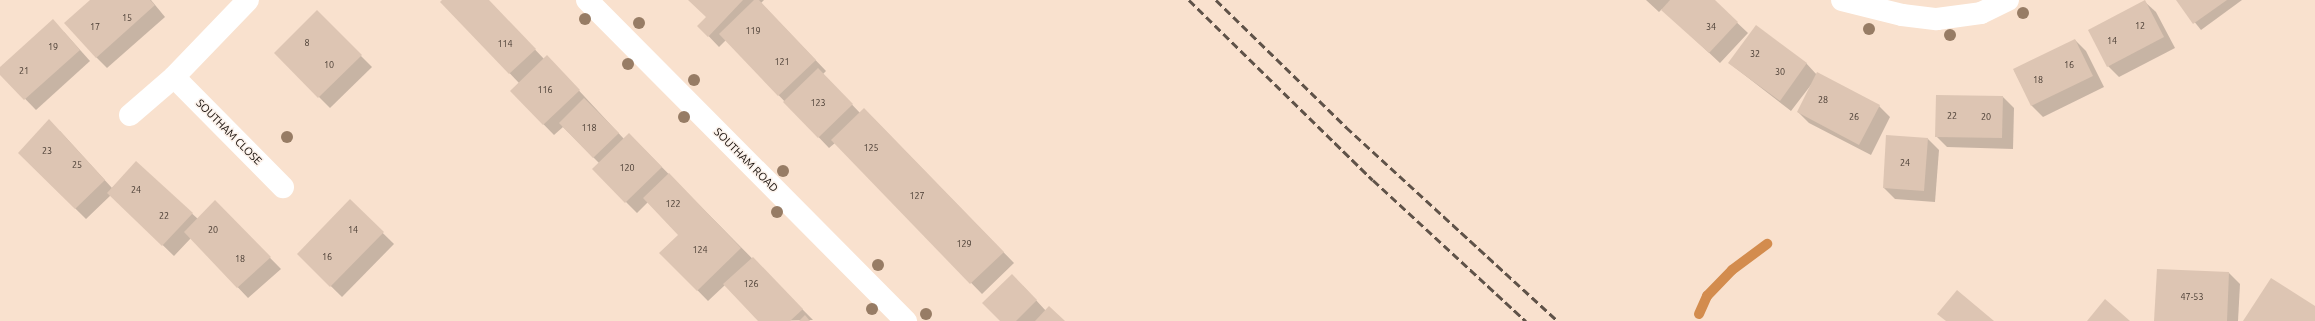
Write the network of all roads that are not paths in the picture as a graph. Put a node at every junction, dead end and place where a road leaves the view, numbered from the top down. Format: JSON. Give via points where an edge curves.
{"nodes":[{"id":1,"x":248,"y":0,"type":"edge"},
{"id":2,"x":587,"y":0,"type":"edge"},
{"id":3,"x":1842,"y":0,"type":"edge"},
{"id":4,"x":2008,"y":0,"type":"edge"},
{"id":5,"x":174,"y":77,"type":"junction"},
{"id":6,"x":130,"y":114,"type":"dead end"},
{"id":7,"x":283,"y":187,"type":"dead end"},
{"id":8,"x":906,"y":321,"type":"edge"}],
"edges":[{"from":1,"to":5,"type":"street"},
{"from":2,"to":8,"type":"street","name":"SOUTHAM ROAD"},
{"from":3,"to":4,"type":"street","via":[[1902,15],[1937,19],[1981,13]]},
{"from":5,"to":6,"type":"street"},
{"from":5,"to":7,"type":"street","name":"SOUTHAM CLOSE"}]}
